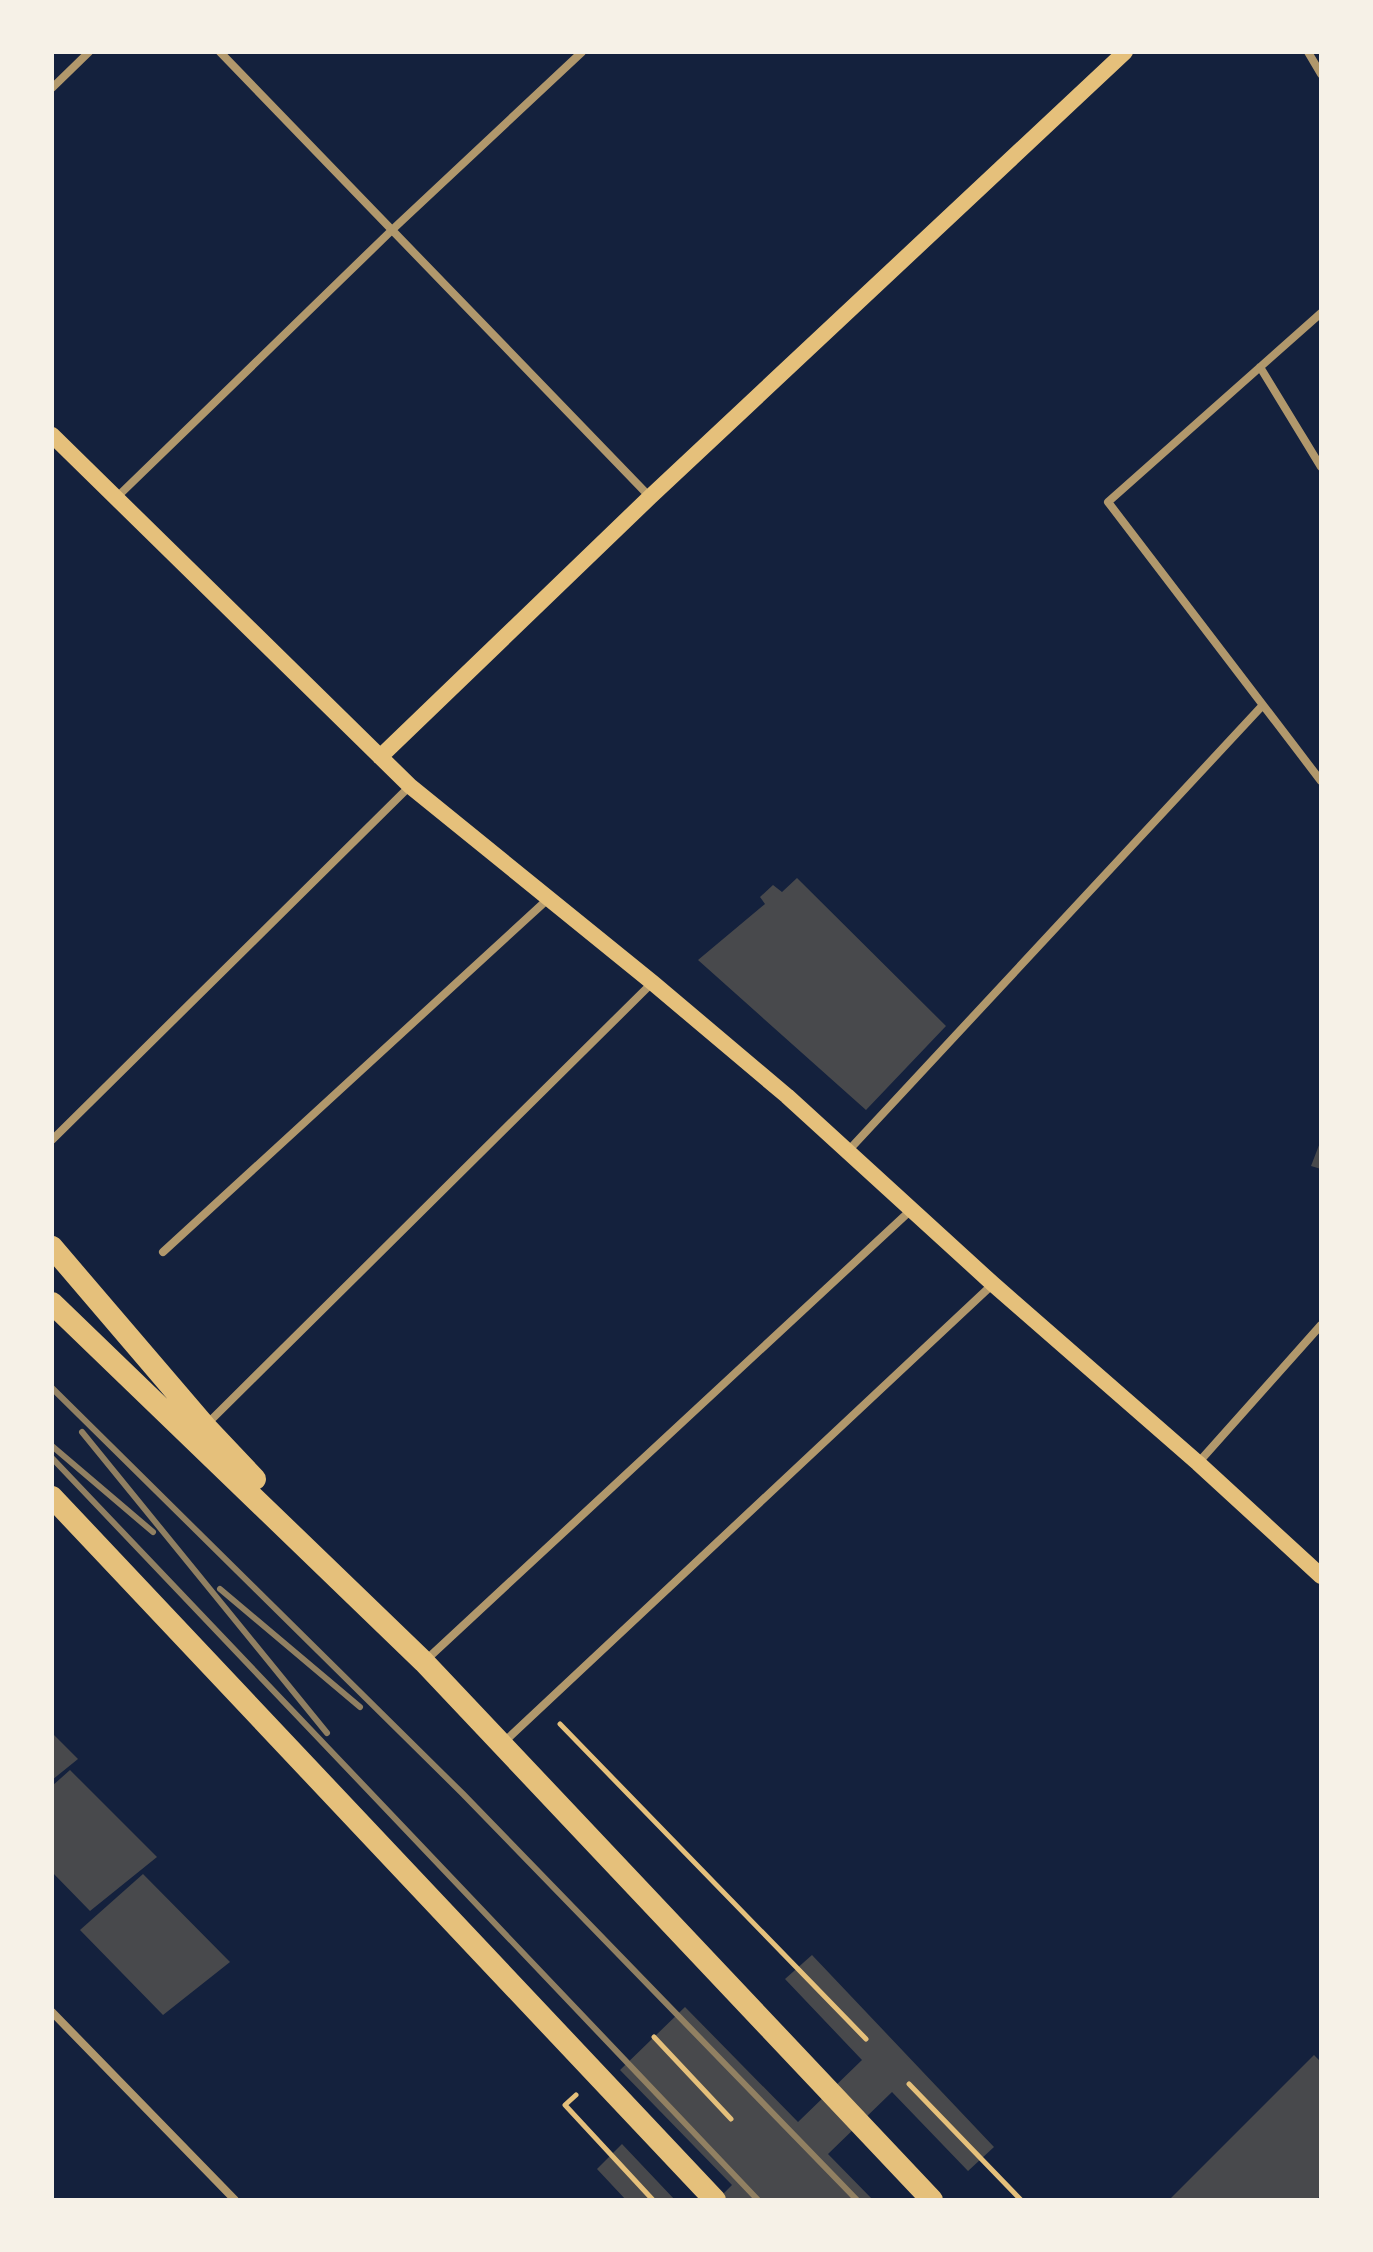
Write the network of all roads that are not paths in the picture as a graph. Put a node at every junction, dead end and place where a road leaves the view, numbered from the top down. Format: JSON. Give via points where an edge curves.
{"nodes":[{"id":1,"x":89,"y":52,"type":"edge"},
{"id":2,"x":220,"y":52,"type":"edge"},
{"id":3,"x":582,"y":52,"type":"edge"},
{"id":4,"x":1125,"y":52,"type":"edge"},
{"id":5,"x":1308,"y":52,"type":"edge"},
{"id":6,"x":1321,"y":74,"type":"edge"},
{"id":7,"x":52,"y":88,"type":"edge"},
{"id":8,"x":392,"y":230,"type":"junction"},
{"id":9,"x":1321,"y":313,"type":"edge"},
{"id":10,"x":1260,"y":367,"type":"junction"},
{"id":11,"x":52,"y":435,"type":"edge"},
{"id":12,"x":1321,"y":467,"type":"edge"},
{"id":13,"x":650,"y":497,"type":"junction"},
{"id":14,"x":115,"y":499,"type":"junction"},
{"id":15,"x":1262,"y":706,"type":"junction"},
{"id":16,"x":380,"y":757,"type":"junction"},
{"id":17,"x":1321,"y":781,"type":"edge"},
{"id":18,"x":410,"y":786,"type":"junction"},
{"id":19,"x":549,"y":899,"type":"junction"},
{"id":20,"x":653,"y":983,"type":"junction"},
{"id":21,"x":52,"y":1140,"type":"edge"},
{"id":22,"x":848,"y":1151,"type":"junction"},
{"id":23,"x":912,"y":1209,"type":"junction"},
{"id":24,"x":52,"y":1247,"type":"edge"},
{"id":25,"x":163,"y":1252,"type":"dead end"},
{"id":26,"x":993,"y":1284,"type":"junction"},
{"id":27,"x":52,"y":1303,"type":"edge"},
{"id":28,"x":1321,"y":1325,"type":"edge"},
{"id":29,"x":205,"y":1426,"type":"junction"},
{"id":30,"x":1198,"y":1463,"type":"junction"},
{"id":31,"x":53,"y":1498,"type":"edge"},
{"id":32,"x":1321,"y":1576,"type":"edge"},
{"id":33,"x":424,"y":1662,"type":"junction"},
{"id":34,"x":502,"y":1744,"type":"junction"},
{"id":35,"x":52,"y":2012,"type":"edge"},
{"id":36,"x":235,"y":2200,"type":"edge"},
{"id":37,"x":715,"y":2200,"type":"edge"},
{"id":38,"x":932,"y":2200,"type":"edge"}],
"edges":[{"from":1,"to":7,"type":"street"},
{"from":2,"to":8,"type":"street"},
{"from":3,"to":8,"type":"street"},
{"from":4,"to":13,"type":"main road"},
{"from":5,"to":6,"type":"street"},
{"from":8,"to":13,"type":"street"},
{"from":8,"to":14,"type":"street"},
{"from":9,"to":10,"type":"street"},
{"from":10,"to":12,"type":"street"},
{"from":10,"to":15,"type":"street","via":[[1108,502]]},
{"from":11,"to":14,"type":"main road"},
{"from":13,"to":16,"type":"main road"},
{"from":14,"to":16,"type":"main road"},
{"from":15,"to":17,"type":"street"},
{"from":15,"to":22,"type":"street"},
{"from":16,"to":18,"type":"main road"},
{"from":18,"to":19,"type":"main road"},
{"from":18,"to":21,"type":"street"},
{"from":19,"to":20,"type":"main road"},
{"from":19,"to":25,"type":"street"},
{"from":20,"to":22,"type":"main road"},
{"from":20,"to":29,"type":"street"},
{"from":22,"to":23,"type":"main road"},
{"from":23,"to":26,"type":"main road"},
{"from":23,"to":33,"type":"street"},
{"from":24,"to":29,"type":"highway"},
{"from":26,"to":30,"type":"main road"},
{"from":26,"to":34,"type":"street"},
{"from":27,"to":33,"type":"highway"},
{"from":28,"to":30,"type":"street"},
{"from":29,"to":33,"type":"highway"},
{"from":30,"to":32,"type":"main road"},
{"from":31,"to":37,"type":"highway"},
{"from":33,"to":34,"type":"highway"},
{"from":34,"to":38,"type":"highway"},
{"from":35,"to":36,"type":"street"}]}
